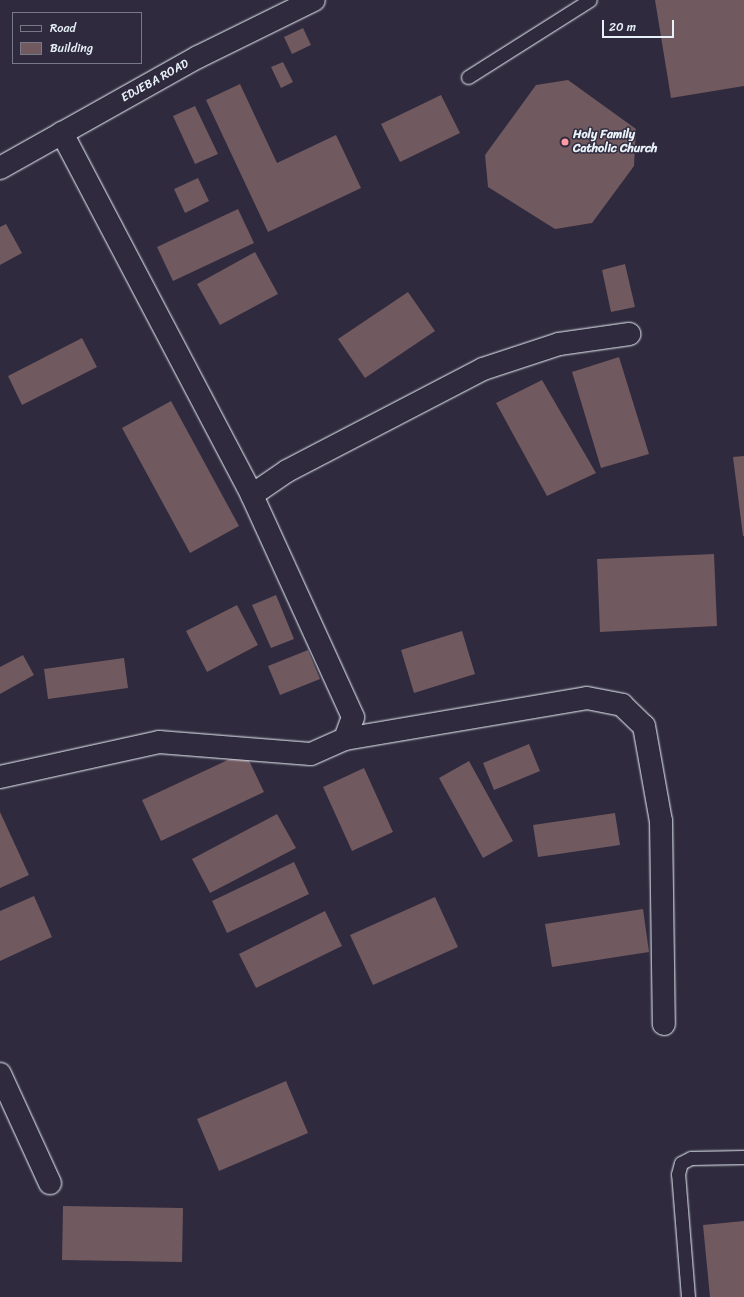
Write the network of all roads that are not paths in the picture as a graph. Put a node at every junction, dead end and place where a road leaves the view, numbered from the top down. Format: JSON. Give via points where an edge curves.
{"nodes":[{"id":1,"x":314,"y":0,"type":"edge"},
{"id":2,"x":590,"y":0,"type":"edge"},
{"id":3,"x":468,"y":77,"type":"dead end"},
{"id":4,"x":62,"y":133,"type":"junction"},
{"id":5,"x":0,"y":168,"type":"edge"},
{"id":6,"x":629,"y":334,"type":"dead end"},
{"id":7,"x":252,"y":495,"type":"junction"},
{"id":8,"x":345,"y":739,"type":"junction"},
{"id":9,"x":0,"y":777,"type":"edge"},
{"id":10,"x":664,"y":1024,"type":"dead end"},
{"id":11,"x":0,"y":1074,"type":"edge"},
{"id":12,"x":744,"y":1157,"type":"edge"},
{"id":13,"x":50,"y":1183,"type":"dead end"},
{"id":14,"x":688,"y":1297,"type":"edge"}],
"edges":[{"from":1,"to":4,"type":"street","name":"EDJEBA ROAD","via":[[198,57]]},
{"from":2,"to":3,"type":"lane"},
{"from":4,"to":5,"type":"street","name":"EDJEBA ROAD"},
{"from":4,"to":7,"type":"street"},
{"from":6,"to":7,"type":"street","via":[[559,344],[483,369],[287,471]]},
{"from":7,"to":8,"type":"street","via":[[353,717]]},
{"from":8,"to":9,"type":"street","via":[[311,754],[159,742]]},
{"from":8,"to":10,"type":"street","via":[[587,698],[622,705],[644,726],[661,821]]},
{"from":11,"to":13,"type":"street"},
{"from":12,"to":14,"type":"lane","via":[[691,1158],[681,1163],[678,1174]]}]}
